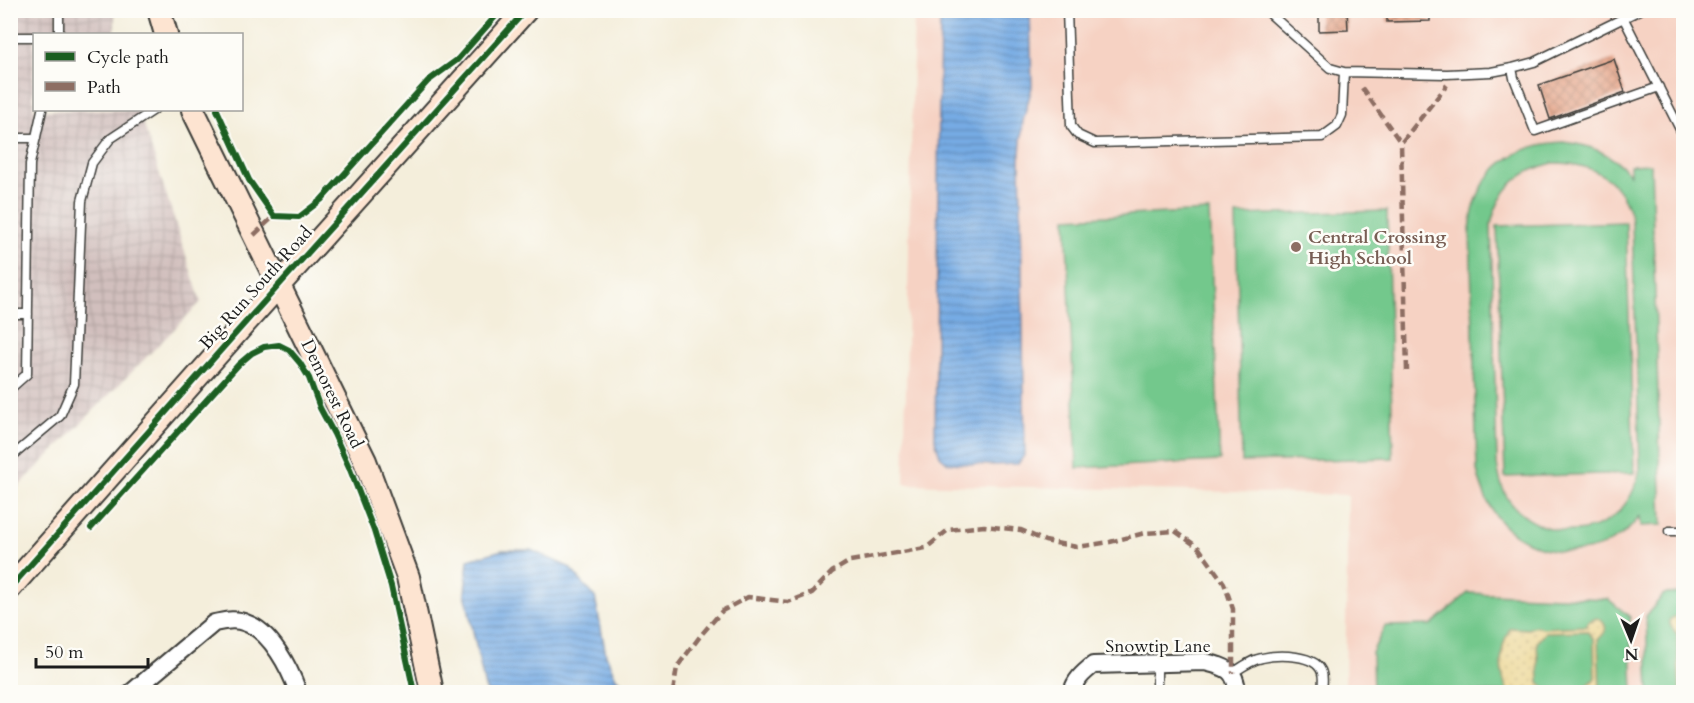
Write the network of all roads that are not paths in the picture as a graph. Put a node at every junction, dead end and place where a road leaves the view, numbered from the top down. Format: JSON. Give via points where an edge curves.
{"nodes":[{"id":1,"x":59,"y":10,"type":"edge"},
{"id":2,"x":159,"y":10,"type":"edge"},
{"id":3,"x":526,"y":10,"type":"edge"},
{"id":4,"x":1067,"y":10,"type":"edge"},
{"id":5,"x":1266,"y":10,"type":"edge"},
{"id":6,"x":1640,"y":10,"type":"edge"},
{"id":7,"x":1624,"y":19,"type":"junction"},
{"id":8,"x":58,"y":33,"type":"edge"},
{"id":9,"x":166,"y":33,"type":"edge"},
{"id":10,"x":10,"y":37,"type":"edge"},
{"id":11,"x":33,"y":37,"type":"edge"},
{"id":12,"x":1512,"y":68,"type":"junction"},
{"id":13,"x":1344,"y":72,"type":"junction"},
{"id":14,"x":1659,"y":87,"type":"junction"},
{"id":15,"x":42,"y":111,"type":"edge"},
{"id":16,"x":152,"y":111,"type":"edge"},
{"id":17,"x":193,"y":111,"type":"edge"},
{"id":18,"x":1683,"y":137,"type":"edge"},
{"id":19,"x":10,"y":138,"type":"edge"},
{"id":20,"x":36,"y":138,"type":"junction"},
{"id":21,"x":279,"y":284,"type":"junction"},
{"id":22,"x":10,"y":314,"type":"edge"},
{"id":23,"x":28,"y":314,"type":"junction"},
{"id":24,"x":10,"y":389,"type":"edge"},
{"id":25,"x":10,"y":458,"type":"edge"},
{"id":26,"x":1670,"y":531,"type":"dead end"},
{"id":27,"x":1683,"y":531,"type":"edge"},
{"id":28,"x":10,"y":588,"type":"edge"},
{"id":29,"x":1157,"y":663,"type":"junction"},
{"id":30,"x":1233,"y":674,"type":"junction"},
{"id":31,"x":1072,"y":691,"type":"edge"},
{"id":32,"x":132,"y":693,"type":"edge"},
{"id":33,"x":298,"y":693,"type":"edge"},
{"id":34,"x":432,"y":693,"type":"edge"},
{"id":35,"x":1157,"y":693,"type":"edge"},
{"id":36,"x":1237,"y":693,"type":"edge"},
{"id":37,"x":1322,"y":693,"type":"edge"}],
"edges":[{"from":1,"to":8,"type":"lane"},
{"from":2,"to":9,"type":"street"},
{"from":3,"to":21,"type":"street","name":"Big Run South Road"},
{"from":4,"to":13,"type":"lane","via":[[1071,126],[1078,135],[1095,143],[1322,137],[1337,126],[1342,115]]},
{"from":5,"to":13,"type":"lane","via":[[1330,68]]},
{"from":6,"to":7,"type":"lane"},
{"from":7,"to":12,"type":"lane","via":[[1534,62]]},
{"from":7,"to":14,"type":"lane"},
{"from":10,"to":11,"type":"lane"},
{"from":12,"to":13,"type":"lane","via":[[1447,74]]},
{"from":12,"to":14,"type":"lane","via":[[1535,131]]},
{"from":14,"to":18,"type":"lane"},
{"from":15,"to":20,"type":"lane"},
{"from":16,"to":25,"type":"lane","via":[[110,139],[92,163],[82,201],[74,384],[60,416]]},
{"from":17,"to":21,"type":"street","name":"Demorest Road"},
{"from":19,"to":20,"type":"lane"},
{"from":20,"to":23,"type":"lane","via":[[30,164]]},
{"from":21,"to":28,"type":"street","name":"Big Run South Road"},
{"from":21,"to":34,"type":"street","name":"Demorest Road","via":[[365,461],[408,577]]},
{"from":22,"to":23,"type":"lane"},
{"from":23,"to":24,"type":"lane","via":[[27,374]]},
{"from":26,"to":27,"type":"lane"},
{"from":29,"to":30,"type":"street","name":"Snowtip Lane","via":[[1205,662]]},
{"from":29,"to":31,"type":"street","name":"Snowtip Lane","via":[[1093,665],[1081,675]]},
{"from":29,"to":35,"type":"lane"},
{"from":30,"to":36,"type":"street"},
{"from":30,"to":37,"type":"lane","via":[[1263,657],[1303,658],[1317,664],[1322,673]]},
{"from":32,"to":33,"type":"street","via":[[214,623],[230,620],[247,623],[264,635],[293,676]]}]}
